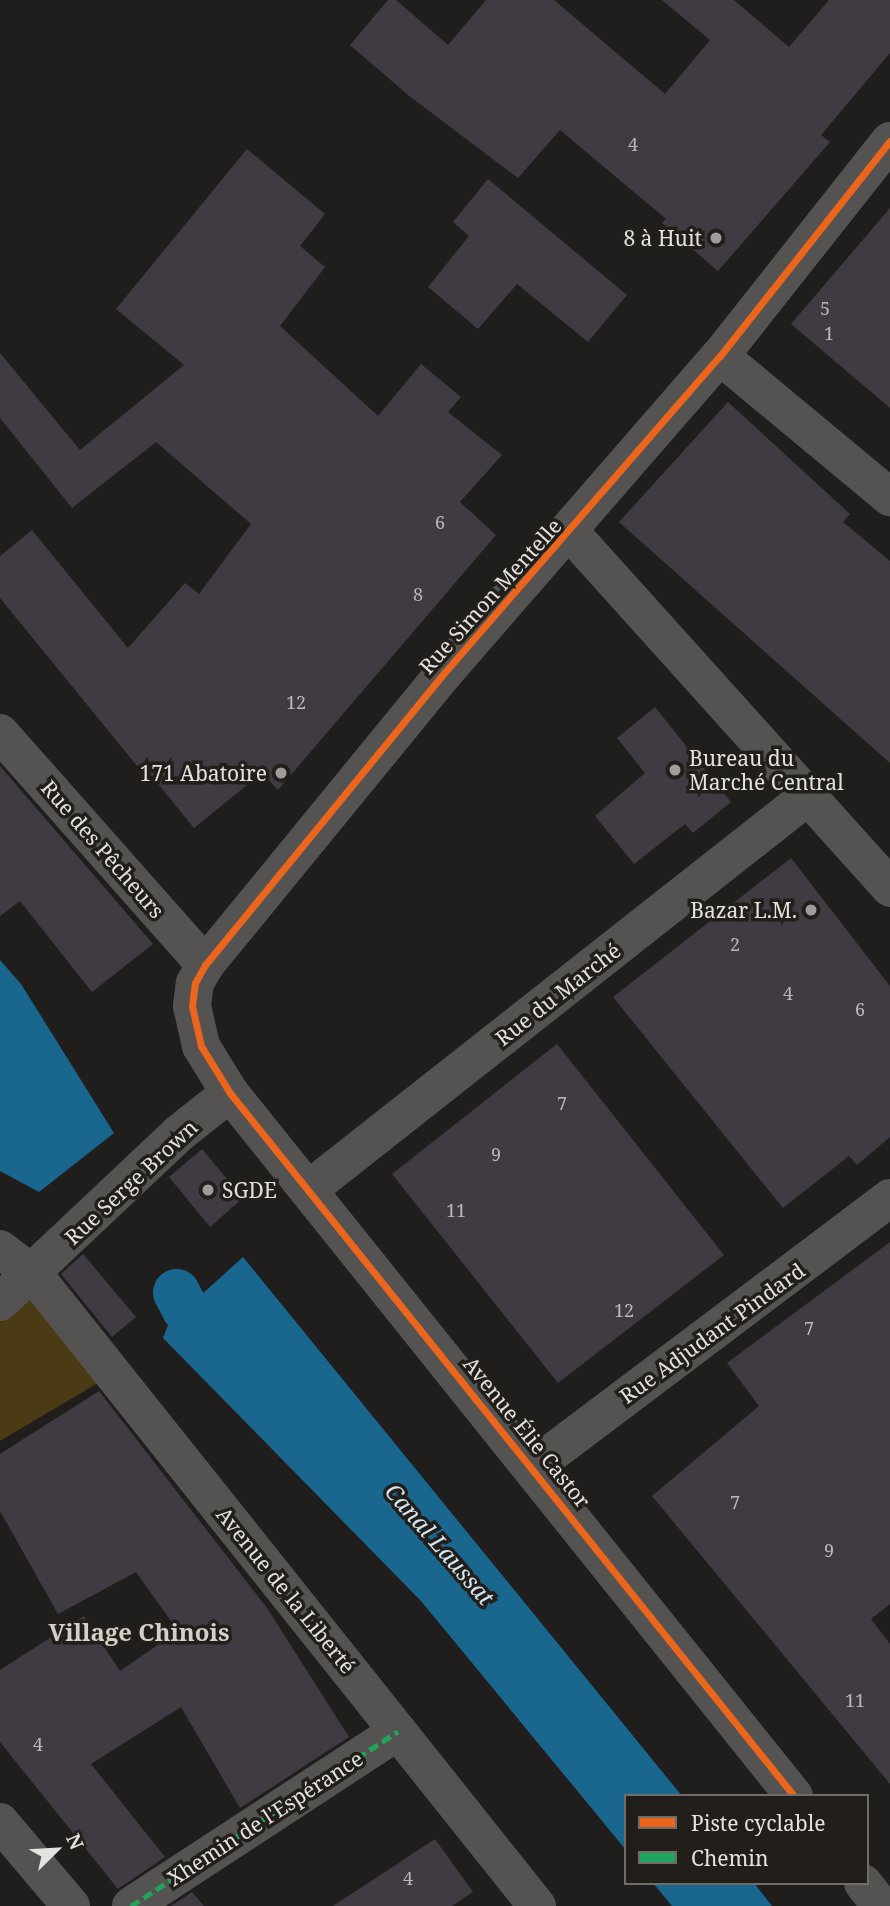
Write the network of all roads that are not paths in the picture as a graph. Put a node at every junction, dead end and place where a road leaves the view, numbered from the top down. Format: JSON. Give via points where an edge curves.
{"nodes":[{"id":1,"x":890,"y":141,"type":"edge"},
{"id":2,"x":720,"y":356,"type":"junction"},
{"id":3,"x":890,"y":497,"type":"edge"},
{"id":4,"x":570,"y":532,"type":"junction"},
{"id":5,"x":0,"y":733,"type":"edge"},
{"id":6,"x":807,"y":797,"type":"junction"},
{"id":7,"x":890,"y":888,"type":"edge"},
{"id":8,"x":205,"y":965,"type":"junction"},
{"id":9,"x":230,"y":1093,"type":"junction"},
{"id":10,"x":308,"y":1190,"type":"junction"},
{"id":11,"x":890,"y":1198,"type":"edge"},
{"id":12,"x":0,"y":1248,"type":"edge"},
{"id":13,"x":34,"y":1275,"type":"junction"},
{"id":14,"x":0,"y":1302,"type":"edge"},
{"id":15,"x":533,"y":1467,"type":"junction"},
{"id":16,"x":398,"y":1731,"type":"junction"},
{"id":17,"x":792,"y":1794,"type":"edge"},
{"id":18,"x":0,"y":1822,"type":"edge"},
{"id":19,"x":865,"y":1885,"type":"edge"},
{"id":20,"x":71,"y":1906,"type":"edge"},
{"id":21,"x":131,"y":1906,"type":"edge"},
{"id":22,"x":537,"y":1906,"type":"edge"},
{"id":23,"x":881,"y":1906,"type":"edge"}],
"edges":[{"from":1,"to":2,"type":"street","name":"Rue Simon Mentelle"},
{"from":2,"to":3,"type":"street"},
{"from":2,"to":4,"type":"street","name":"Rue Simon Mentelle"},
{"from":4,"to":6,"type":"street"},
{"from":4,"to":8,"type":"street","name":"Rue Simon Mentelle","via":[[444,673]]},
{"from":5,"to":8,"type":"street","name":"Rue des Pêcheurs"},
{"from":6,"to":7,"type":"street"},
{"from":6,"to":10,"type":"street","name":"Rue du Marché"},
{"from":8,"to":9,"type":"street","name":"Rue Simon Mentelle","via":[[195,983],[193,1018],[208,1060]]},
{"from":9,"to":10,"type":"street","name":"Avenue Élie Castor"},
{"from":9,"to":13,"type":"street","name":"Rue Serge Brown","via":[[178,1135]]},
{"from":10,"to":15,"type":"street","name":"Avenue Élie Castor"},
{"from":11,"to":15,"type":"street","name":"Rue Adjudant Pindard"},
{"from":12,"to":13,"type":"street"},
{"from":13,"to":14,"type":"street","name":"Rue Serge Brown"},
{"from":13,"to":16,"type":"street","name":"Avenue de la Liberté"},
{"from":15,"to":17,"type":"street","name":"Avenue Élie Castor"},
{"from":16,"to":21,"type":"street","name":"Xhemin de l'Espérance"},
{"from":16,"to":22,"type":"street","name":"Avenue de la Liberté"},
{"from":18,"to":20,"type":"street"},
{"from":19,"to":23,"type":"street"}]}
